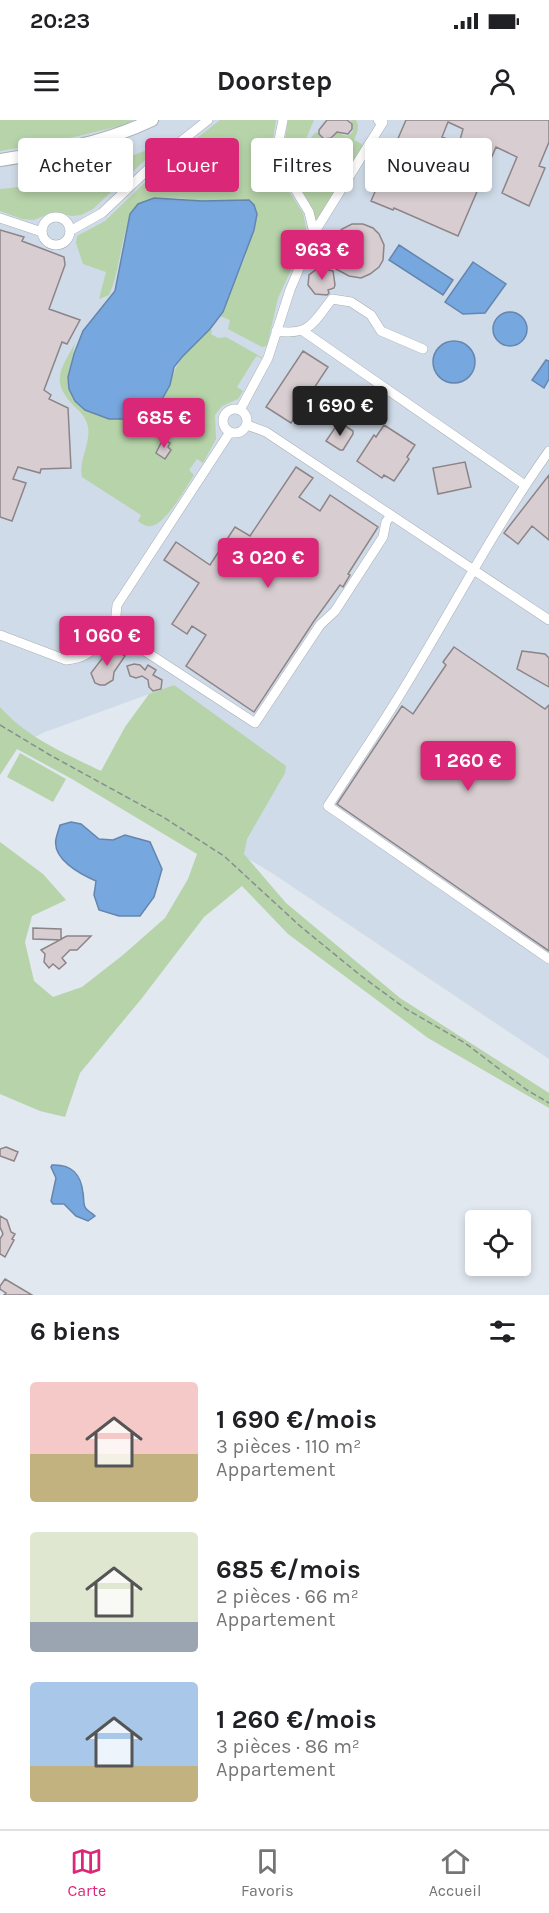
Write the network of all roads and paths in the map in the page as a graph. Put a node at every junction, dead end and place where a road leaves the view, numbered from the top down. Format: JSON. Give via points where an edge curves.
{"nodes":[{"id":1,"x":152,"y":120,"type":"edge"},
{"id":2,"x":208,"y":120,"type":"edge"},
{"id":3,"x":283,"y":120,"type":"edge"},
{"id":4,"x":378,"y":120,"type":"edge"},
{"id":5,"x":0,"y":160,"type":"edge"},
{"id":6,"x":0,"y":218,"type":"edge"},
{"id":7,"x":70,"y":231,"type":"junction"},
{"id":8,"x":42,"y":232,"type":"junction"},
{"id":9,"x":314,"y":233,"type":"junction"},
{"id":10,"x":276,"y":331,"type":"junction"},
{"id":11,"x":303,"y":332,"type":"junction"},
{"id":12,"x":423,"y":349,"type":"dead end"},
{"id":13,"x":240,"y":410,"type":"junction"},
{"id":14,"x":247,"y":425,"type":"junction"},
{"id":15,"x":230,"y":432,"type":"junction"},
{"id":16,"x":549,"y":451,"type":"edge"},
{"id":17,"x":525,"y":485,"type":"junction"},
{"id":18,"x":391,"y":515,"type":"junction"},
{"id":19,"x":473,"y":569,"type":"junction"},
{"id":20,"x":549,"y":620,"type":"edge"},
{"id":21,"x":115,"y":625,"type":"junction"},
{"id":22,"x":0,"y":635,"type":"edge"},
{"id":23,"x":0,"y":725,"type":"edge"},
{"id":24,"x":549,"y":958,"type":"edge"},
{"id":25,"x":549,"y":1103,"type":"edge"}],
"edges":[{"from":1,"to":5,"type":"main road","via":[[93,142]]},
{"from":2,"to":7,"type":"street","via":[[160,158],[102,213]]},
{"from":3,"to":9,"type":"street","via":[[278,145],[283,169],[309,212]]},
{"from":4,"to":9,"type":"street","via":[[383,122]]},
{"from":6,"to":8,"type":"street"},
{"from":7,"to":8,"type":"street","via":[[64,244],[54,245],[46,241]]},
{"from":7,"to":8,"type":"street","via":[[65,220],[56,217],[45,223]]},
{"from":9,"to":10,"type":"street"},
{"from":10,"to":11,"type":"street"},
{"from":10,"to":13,"type":"street","via":[[268,358]]},
{"from":11,"to":12,"type":"street","via":[[332,299],[351,302],[371,315],[381,331]]},
{"from":11,"to":17,"type":"street"},
{"from":13,"to":14,"type":"street"},
{"from":13,"to":15,"type":"street","via":[[224,416]]},
{"from":14,"to":15,"type":"street","via":[[243,431]]},
{"from":14,"to":18,"type":"street","via":[[266,432]]},
{"from":15,"to":21,"type":"street","via":[[117,605]]},
{"from":16,"to":17,"type":"street"},
{"from":17,"to":19,"type":"street"},
{"from":18,"to":19,"type":"street"},
{"from":18,"to":21,"type":"street","via":[[382,537],[335,611],[320,625],[255,723],[131,642]]},
{"from":19,"to":20,"type":"street"},
{"from":19,"to":24,"type":"street","via":[[393,706],[328,806]]},
{"from":21,"to":22,"type":"street","via":[[108,628],[89,654],[66,660]]},
{"from":23,"to":25,"type":"path","via":[[224,856],[360,975]]}]}
